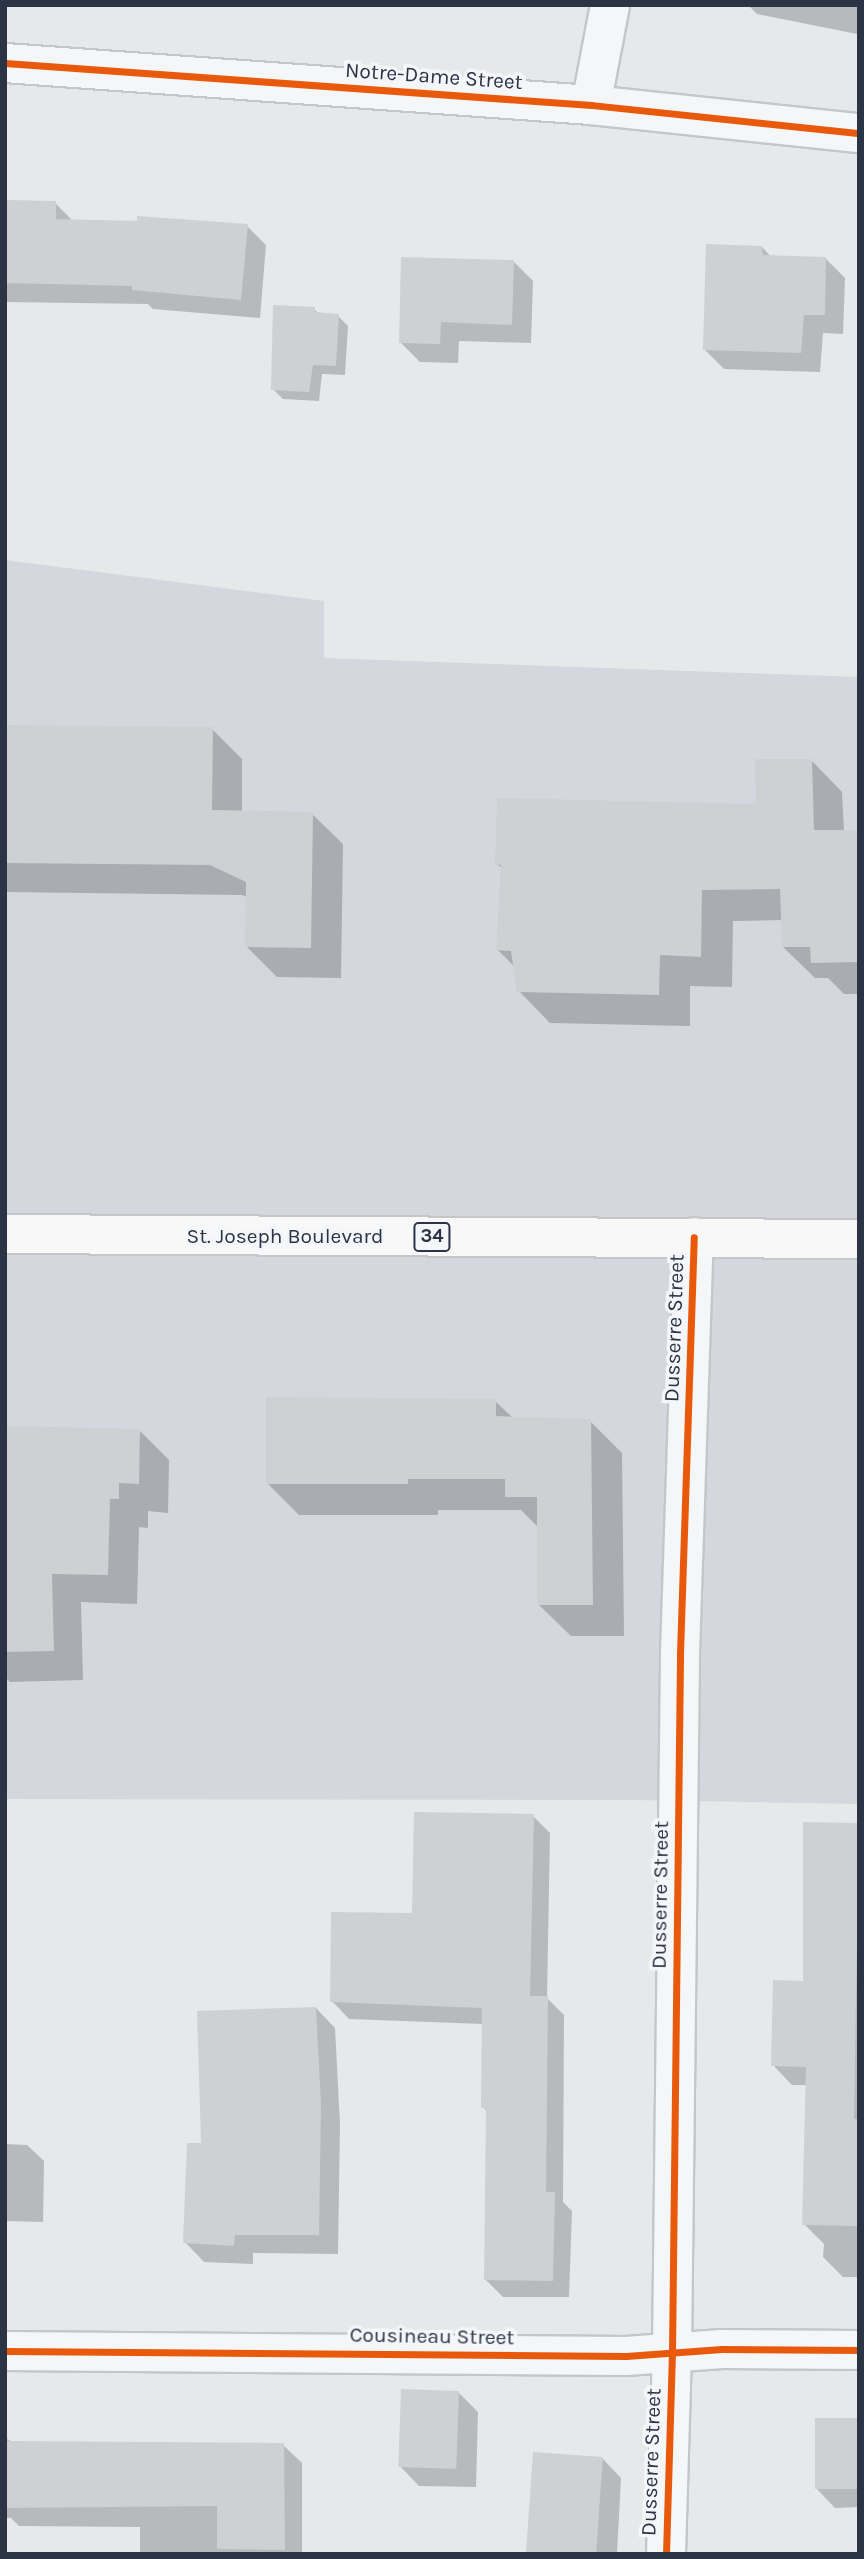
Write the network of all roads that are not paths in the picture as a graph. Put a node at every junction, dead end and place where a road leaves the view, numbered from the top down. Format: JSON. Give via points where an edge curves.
{"nodes":[{"id":1,"x":610,"y":5,"type":"edge"},
{"id":2,"x":5,"y":63,"type":"edge"},
{"id":3,"x":591,"y":105,"type":"junction"},
{"id":4,"x":859,"y":133,"type":"edge"},
{"id":5,"x":5,"y":1234,"type":"edge"},
{"id":6,"x":694,"y":1237,"type":"junction"},
{"id":7,"x":859,"y":1240,"type":"edge"},
{"id":8,"x":859,"y":2350,"type":"edge"},
{"id":9,"x":5,"y":2351,"type":"edge"},
{"id":10,"x":672,"y":2352,"type":"junction"},
{"id":11,"x":666,"y":2554,"type":"edge"}],
"edges":[{"from":1,"to":3,"type":"street"},
{"from":2,"to":3,"type":"street","name":"Notre-Dame Street"},
{"from":3,"to":4,"type":"street","name":"Notre-Dame Street"},
{"from":5,"to":6,"type":"main road","name":"St. Joseph Boulevard","number":"34"},
{"from":6,"to":7,"type":"main road","name":"St. Joseph Boulevard","number":"34"},
{"from":6,"to":10,"type":"street","name":"Dusserre Street","via":[[680,1653]]},
{"from":8,"to":10,"type":"street","name":"Cousineau Street"},
{"from":9,"to":10,"type":"street","name":"Cousineau Street","via":[[626,2356]]},
{"from":10,"to":11,"type":"street","name":"Dusserre Street"}]}
